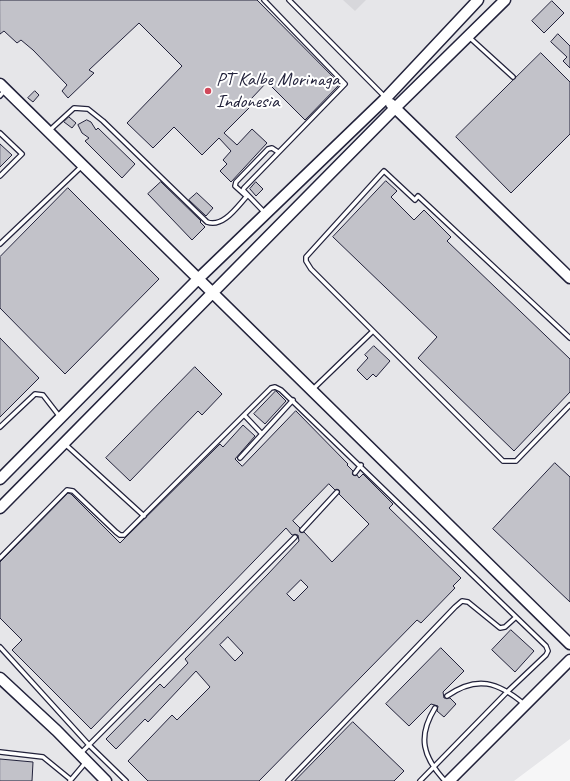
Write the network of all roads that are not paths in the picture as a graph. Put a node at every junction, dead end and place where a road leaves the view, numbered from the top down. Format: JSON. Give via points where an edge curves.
{"nodes":[{"id":1,"x":264,"y":0,"type":"edge"},
{"id":2,"x":289,"y":0,"type":"edge"},
{"id":3,"x":478,"y":0,"type":"edge"},
{"id":4,"x":506,"y":0,"type":"edge"},
{"id":5,"x":469,"y":37,"type":"junction"},
{"id":6,"x":513,"y":77,"type":"dead end"},
{"id":7,"x":2,"y":90,"type":"edge"},
{"id":8,"x":386,"y":98,"type":"junction"},
{"id":9,"x":395,"y":108,"type":"junction"},
{"id":10,"x":47,"y":132,"type":"junction"},
{"id":11,"x":0,"y":133,"type":"edge"},
{"id":12,"x":278,"y":152,"type":"junction"},
{"id":13,"x":82,"y":166,"type":"junction"},
{"id":14,"x":0,"y":176,"type":"edge"},
{"id":15,"x":247,"y":196,"type":"junction"},
{"id":16,"x":266,"y":214,"type":"junction"},
{"id":17,"x":0,"y":244,"type":"edge"},
{"id":18,"x":199,"y":278,"type":"junction"},
{"id":19,"x":570,"y":278,"type":"edge"},
{"id":20,"x":212,"y":294,"type":"junction"},
{"id":21,"x":372,"y":332,"type":"junction"},
{"id":22,"x":570,"y":338,"type":"edge"},
{"id":23,"x":312,"y":390,"type":"junction"},
{"id":24,"x":293,"y":400,"type":"junction"},
{"id":25,"x":570,"y":405,"type":"edge"},
{"id":26,"x":245,"y":416,"type":"junction"},
{"id":27,"x":61,"y":418,"type":"junction"},
{"id":28,"x":0,"y":428,"type":"edge"},
{"id":29,"x":262,"y":434,"type":"junction"},
{"id":30,"x":64,"y":443,"type":"junction"},
{"id":31,"x":240,"y":458,"type":"dead end"},
{"id":32,"x":361,"y":465,"type":"junction"},
{"id":33,"x":355,"y":473,"type":"dead end"},
{"id":34,"x":0,"y":479,"type":"edge"},
{"id":35,"x":337,"y":492,"type":"dead end"},
{"id":36,"x":0,"y":508,"type":"edge"},
{"id":37,"x":144,"y":516,"type":"junction"},
{"id":38,"x":302,"y":530,"type":"dead end"},
{"id":39,"x":295,"y":537,"type":"dead end"},
{"id":40,"x":0,"y":558,"type":"edge"},
{"id":41,"x":516,"y":617,"type":"junction"},
{"id":42,"x":570,"y":644,"type":"edge"},
{"id":43,"x":0,"y":648,"type":"edge"},
{"id":44,"x":570,"y":660,"type":"edge"},
{"id":45,"x":0,"y":678,"type":"edge"},
{"id":46,"x":508,"y":691,"type":"junction"},
{"id":47,"x":447,"y":696,"type":"dead end"},
{"id":48,"x":524,"y":704,"type":"junction"},
{"id":49,"x":434,"y":708,"type":"dead end"},
{"id":50,"x":89,"y":745,"type":"junction"},
{"id":51,"x":0,"y":752,"type":"edge"},
{"id":52,"x":83,"y":758,"type":"junction"},
{"id":53,"x":433,"y":768,"type":"junction"},
{"id":54,"x":70,"y":780,"type":"edge"},
{"id":55,"x":106,"y":781,"type":"edge"},
{"id":56,"x":126,"y":781,"type":"edge"},
{"id":57,"x":288,"y":781,"type":"edge"},
{"id":58,"x":420,"y":781,"type":"edge"},
{"id":59,"x":445,"y":781,"type":"edge"},
{"id":60,"x":449,"y":781,"type":"edge"}],
"edges":[{"from":1,"to":12,"type":"lane","via":[[345,84]]},
{"from":2,"to":8,"type":"lane"},
{"from":3,"to":8,"type":"street"},
{"from":4,"to":5,"type":"street"},
{"from":5,"to":6,"type":"lane"},
{"from":5,"to":9,"type":"street"},
{"from":7,"to":10,"type":"street"},
{"from":8,"to":9,"type":"street"},
{"from":8,"to":16,"type":"street"},
{"from":9,"to":19,"type":"street"},
{"from":9,"to":20,"type":"street"},
{"from":10,"to":13,"type":"street"},
{"from":10,"to":15,"type":"lane","via":[[74,108],[88,109],[212,225],[226,217]]},
{"from":11,"to":14,"type":"lane","via":[[22,154]]},
{"from":12,"to":15,"type":"lane","via":[[244,188]]},
{"from":12,"to":15,"type":"lane","via":[[272,148],[268,149],[236,182],[235,186]]},
{"from":13,"to":17,"type":"lane"},
{"from":13,"to":18,"type":"street"},
{"from":15,"to":16,"type":"lane"},
{"from":16,"to":18,"type":"street"},
{"from":18,"to":20,"type":"street"},
{"from":18,"to":27,"type":"street"},
{"from":20,"to":23,"type":"street"},
{"from":20,"to":30,"type":"street"},
{"from":21,"to":22,"type":"lane","via":[[307,265],[306,257],[384,171],[415,200],[418,196]]},
{"from":21,"to":23,"type":"lane"},
{"from":21,"to":25,"type":"lane","via":[[503,461],[516,461]]},
{"from":23,"to":42,"type":"street"},
{"from":24,"to":26,"type":"lane","via":[[274,387]]},
{"from":24,"to":29,"type":"lane"},
{"from":24,"to":32,"type":"lane"},
{"from":26,"to":29,"type":"lane"},
{"from":26,"to":37,"type":"lane"},
{"from":27,"to":28,"type":"lane","via":[[43,395],[34,394]]},
{"from":27,"to":34,"type":"street"},
{"from":29,"to":31,"type":"lane"},
{"from":30,"to":36,"type":"street"},
{"from":30,"to":37,"type":"lane"},
{"from":32,"to":33,"type":"lane"},
{"from":32,"to":41,"type":"lane"},
{"from":35,"to":38,"type":"lane"},
{"from":37,"to":40,"type":"lane","via":[[124,535],[120,535],[73,491],[67,490]]},
{"from":39,"to":50,"type":"lane"},
{"from":41,"to":46,"type":"lane","via":[[548,651],[546,656]]},
{"from":41,"to":57,"type":"lane","via":[[505,627],[500,628],[468,602],[462,601],[455,606]]},
{"from":43,"to":50,"type":"lane"},
{"from":44,"to":48,"type":"street"},
{"from":45,"to":52,"type":"street"},
{"from":46,"to":47,"type":"lane","via":[[499,686],[478,683],[463,686]]},
{"from":46,"to":48,"type":"lane"},
{"from":46,"to":53,"type":"lane"},
{"from":48,"to":60,"type":"street"},
{"from":49,"to":53,"type":"lane","via":[[425,737],[428,758]]},
{"from":50,"to":52,"type":"lane"},
{"from":50,"to":56,"type":"lane"},
{"from":51,"to":54,"type":"lane","via":[[43,757]]},
{"from":52,"to":54,"type":"lane"},
{"from":52,"to":55,"type":"street"},
{"from":53,"to":58,"type":"lane"},
{"from":53,"to":59,"type":"lane"}]}
